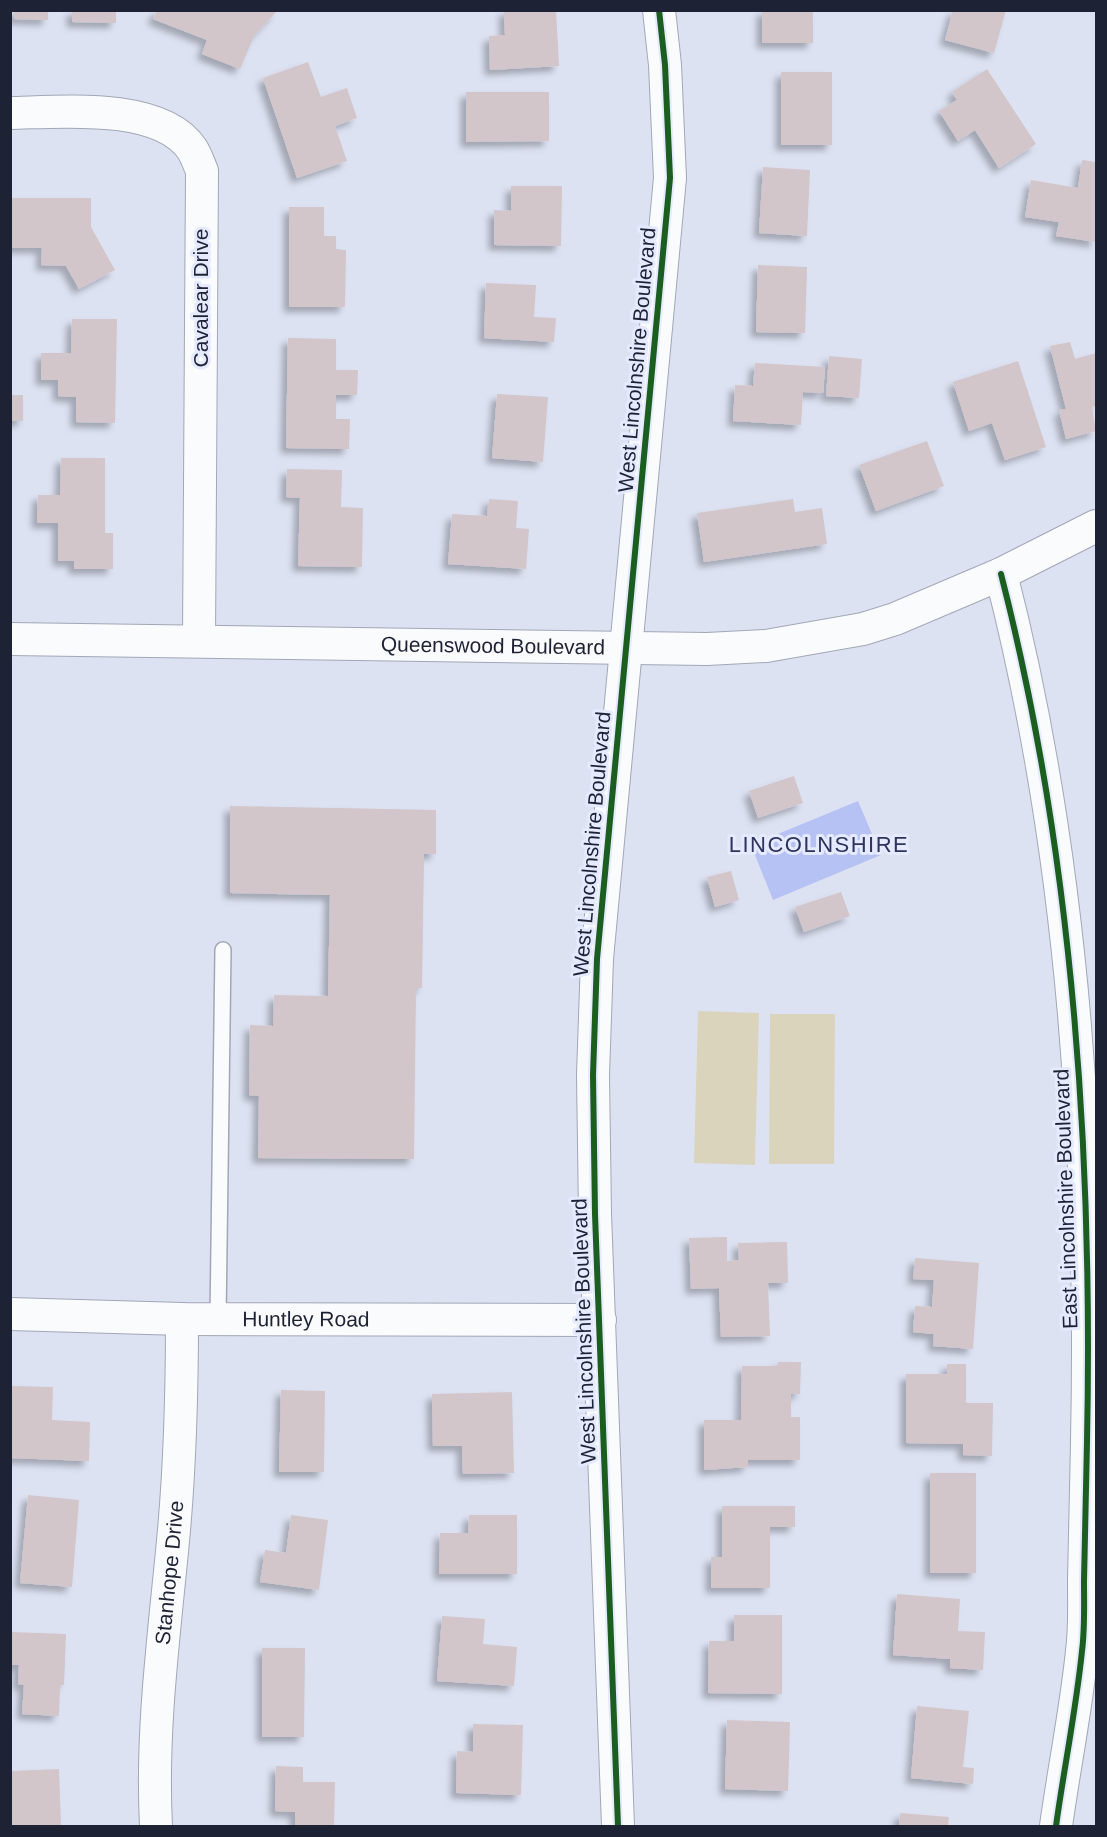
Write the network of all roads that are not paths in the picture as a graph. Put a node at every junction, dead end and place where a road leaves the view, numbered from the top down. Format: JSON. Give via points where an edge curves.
{"nodes":[{"id":1,"x":659,"y":10,"type":"edge"},
{"id":2,"x":10,"y":112,"type":"edge"},
{"id":3,"x":1096,"y":526,"type":"edge"},
{"id":4,"x":1001,"y":574,"type":"junction"},
{"id":5,"x":10,"y":639,"type":"edge"},
{"id":6,"x":200,"y":641,"type":"junction"},
{"id":7,"x":626,"y":646,"type":"junction"},
{"id":8,"x":223,"y":950,"type":"dead end"},
{"id":9,"x":10,"y":1314,"type":"edge"},
{"id":10,"x":182,"y":1319,"type":"junction"},
{"id":11,"x":218,"y":1319,"type":"junction"},
{"id":12,"x":600,"y":1320,"type":"junction"},
{"id":13,"x":156,"y":1827,"type":"edge"},
{"id":14,"x":618,"y":1827,"type":"edge"},
{"id":15,"x":1056,"y":1827,"type":"edge"}],
"edges":[{"from":1,"to":7,"type":"street","name":"West Lincolnshire Boulevard","via":[[670,178]]},
{"from":2,"to":6,"type":"street","name":"Cavalear Drive","via":[[141,116],[179,135],[192,149],[202,171]]},
{"from":3,"to":4,"type":"street","name":"Queenswood Boulevard"},
{"from":4,"to":7,"type":"street","name":"Queenswood Boulevard","via":[[895,619],[830,636],[766,646]]},
{"from":4,"to":15,"type":"street","name":"East Lincolnshire Boulevard","via":[[1026,668],[1052,826],[1078,1074],[1086,1242],[1089,1362],[1083,1648]]},
{"from":5,"to":6,"type":"street","name":"Queenswood Boulevard"},
{"from":6,"to":7,"type":"street","name":"Queenswood Boulevard"},
{"from":7,"to":12,"type":"street","name":"West Lincolnshire Boulevard","via":[[597,970],[593,1075]]},
{"from":8,"to":11,"type":"lane"},
{"from":9,"to":10,"type":"street","name":"Huntley Road"},
{"from":10,"to":11,"type":"street","name":"Huntley Road"},
{"from":10,"to":13,"type":"street","name":"Stanhope Drive","via":[[181,1438],[161,1657],[154,1788]]},
{"from":11,"to":12,"type":"street","name":"Huntley Road"},
{"from":12,"to":14,"type":"street","name":"West Lincolnshire Boulevard"}]}
